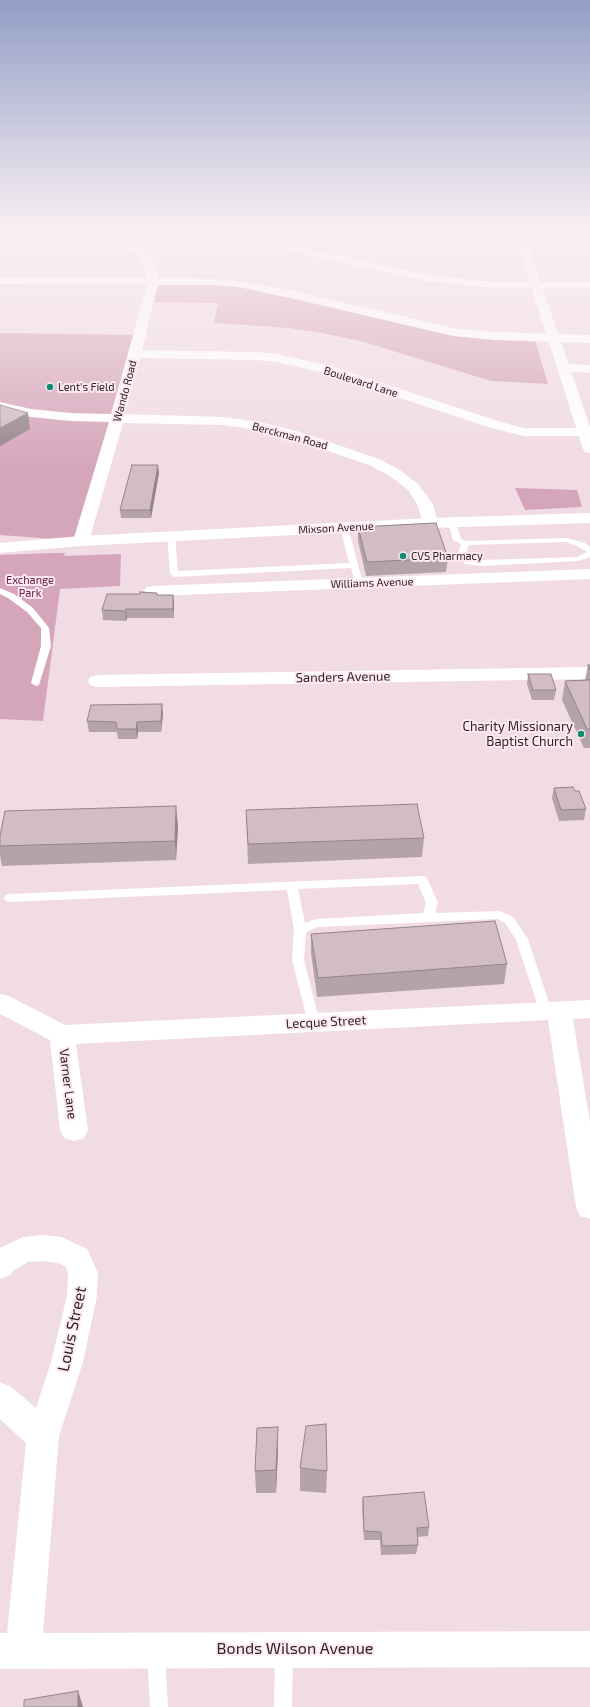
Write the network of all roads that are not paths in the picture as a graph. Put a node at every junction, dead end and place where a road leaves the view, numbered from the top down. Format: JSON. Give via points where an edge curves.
{"nodes":[{"id":1,"x":147,"y":310,"type":"edge"},
{"id":2,"x":358,"y":310,"type":"edge"},
{"id":3,"x":544,"y":310,"type":"edge"},
{"id":4,"x":554,"y":338,"type":"junction"},
{"id":5,"x":590,"y":339,"type":"edge"},
{"id":6,"x":134,"y":354,"type":"junction"},
{"id":7,"x":564,"y":368,"type":"junction"},
{"id":8,"x":590,"y":369,"type":"edge"},
{"id":9,"x":0,"y":406,"type":"edge"},
{"id":10,"x":117,"y":419,"type":"junction"},
{"id":11,"x":584,"y":432,"type":"junction"},
{"id":12,"x":590,"y":449,"type":"edge"},
{"id":13,"x":590,"y":518,"type":"edge"},
{"id":14,"x":452,"y":522,"type":"junction"},
{"id":15,"x":430,"y":523,"type":"junction"},
{"id":16,"x":344,"y":527,"type":"junction"},
{"id":17,"x":0,"y":535,"type":"edge"},
{"id":18,"x":171,"y":536,"type":"junction"},
{"id":19,"x":81,"y":541,"type":"junction"},
{"id":20,"x":466,"y":544,"type":"junction"},
{"id":21,"x":0,"y":548,"type":"edge"},
{"id":22,"x":590,"y":553,"type":"edge"},
{"id":23,"x":354,"y":565,"type":"junction"},
{"id":24,"x":590,"y":574,"type":"edge"},
{"id":25,"x":359,"y":583,"type":"junction"},
{"id":26,"x":0,"y":591,"type":"edge"},
{"id":27,"x":153,"y":591,"type":"edge"},
{"id":28,"x":579,"y":676,"type":"edge"},
{"id":29,"x":97,"y":681,"type":"dead end"},
{"id":30,"x":36,"y":683,"type":"dead end"},
{"id":31,"x":292,"y":886,"type":"junction"},
{"id":32,"x":10,"y":898,"type":"dead end"},
{"id":33,"x":428,"y":917,"type":"junction"},
{"id":34,"x":300,"y":930,"type":"junction"},
{"id":35,"x":0,"y":1003,"type":"edge"},
{"id":36,"x":590,"y":1009,"type":"edge"},
{"id":37,"x":552,"y":1012,"type":"junction"},
{"id":38,"x":314,"y":1023,"type":"junction"},
{"id":39,"x":62,"y":1035,"type":"junction"},
{"id":40,"x":74,"y":1130,"type":"dead end"},
{"id":41,"x":590,"y":1207,"type":"edge"},
{"id":42,"x":0,"y":1266,"type":"edge"},
{"id":43,"x":0,"y":1398,"type":"edge"},
{"id":44,"x":43,"y":1436,"type":"junction"},
{"id":45,"x":284,"y":1649,"type":"junction"},
{"id":46,"x":590,"y":1649,"type":"edge"},
{"id":47,"x":12,"y":1650,"type":"edge"},
{"id":48,"x":156,"y":1650,"type":"junction"},
{"id":49,"x":158,"y":1707,"type":"edge"},
{"id":50,"x":283,"y":1707,"type":"edge"}],
"edges":[{"from":1,"to":6,"type":"street","name":"Wando Road"},
{"from":2,"to":4,"type":"street","via":[[453,332]]},
{"from":3,"to":4,"type":"street"},
{"from":4,"to":5,"type":"street"},
{"from":4,"to":7,"type":"street"},
{"from":6,"to":10,"type":"street","name":"Wando Road"},
{"from":6,"to":11,"type":"street","name":"Boulevard Lane","via":[[277,358],[325,369],[496,425],[531,432]]},
{"from":7,"to":8,"type":"street"},
{"from":7,"to":11,"type":"street"},
{"from":9,"to":10,"type":"street","name":"Berckman Road","via":[[71,418]]},
{"from":10,"to":15,"type":"street","name":"Berckman Road","via":[[222,421],[260,426],[295,435],[374,462],[395,473],[413,487],[421,498]]},
{"from":10,"to":19,"type":"street","name":"Wando Road"},
{"from":11,"to":12,"type":"street"},
{"from":13,"to":14,"type":"street","name":"Mixson Avenue"},
{"from":14,"to":15,"type":"street","name":"Mixson Avenue"},
{"from":14,"to":20,"type":"lane","via":[[457,540]]},
{"from":15,"to":16,"type":"street","name":"Mixson Avenue"},
{"from":16,"to":18,"type":"street","name":"Mixson Avenue"},
{"from":16,"to":23,"type":"lane"},
{"from":17,"to":19,"type":"street"},
{"from":18,"to":19,"type":"street","name":"Mixson Avenue"},
{"from":18,"to":23,"type":"lane","via":[[174,574]]},
{"from":19,"to":21,"type":"street"},
{"from":20,"to":22,"type":"lane","via":[[567,540],[582,545]]},
{"from":20,"to":22,"type":"lane","via":[[462,553],[468,562],[578,559]]},
{"from":23,"to":25,"type":"lane"},
{"from":24,"to":25,"type":"street","name":"Williams Avenue"},
{"from":25,"to":27,"type":"street","name":"Williams Avenue"},
{"from":26,"to":30,"type":"lane","via":[[30,610],[45,628],[46,646]]},
{"from":28,"to":29,"type":"street","name":"Sanders Avenue"},
{"from":31,"to":32,"type":"lane"},
{"from":31,"to":33,"type":"lane","via":[[422,880],[432,903]]},
{"from":31,"to":34,"type":"lane"},
{"from":33,"to":34,"type":"lane","via":[[316,923]]},
{"from":33,"to":37,"type":"lane","via":[[500,915],[508,920],[522,939]]},
{"from":34,"to":38,"type":"lane","via":[[298,960]]},
{"from":35,"to":39,"type":"street","name":"Varner Lane"},
{"from":36,"to":37,"type":"street","name":"Lecque Street"},
{"from":37,"to":38,"type":"street","name":"Lecque Street"},
{"from":37,"to":41,"type":"street"},
{"from":38,"to":39,"type":"street","name":"Lecque Street"},
{"from":39,"to":40,"type":"street","name":"Varner Lane"},
{"from":42,"to":44,"type":"street","name":"Louis Street","via":[[23,1250],[42,1248],[62,1250],[77,1258],[83,1274],[82,1296],[67,1362]]},
{"from":43,"to":44,"type":"street"},
{"from":44,"to":47,"type":"street","name":"Louis Street"},
{"from":45,"to":46,"type":"street","name":"Bonds Wilson Avenue"},
{"from":45,"to":48,"type":"street","name":"Bonds Wilson Avenue"},
{"from":45,"to":50,"type":"lane"},
{"from":47,"to":48,"type":"street","name":"Bonds Wilson Avenue"},
{"from":48,"to":49,"type":"lane"}]}
